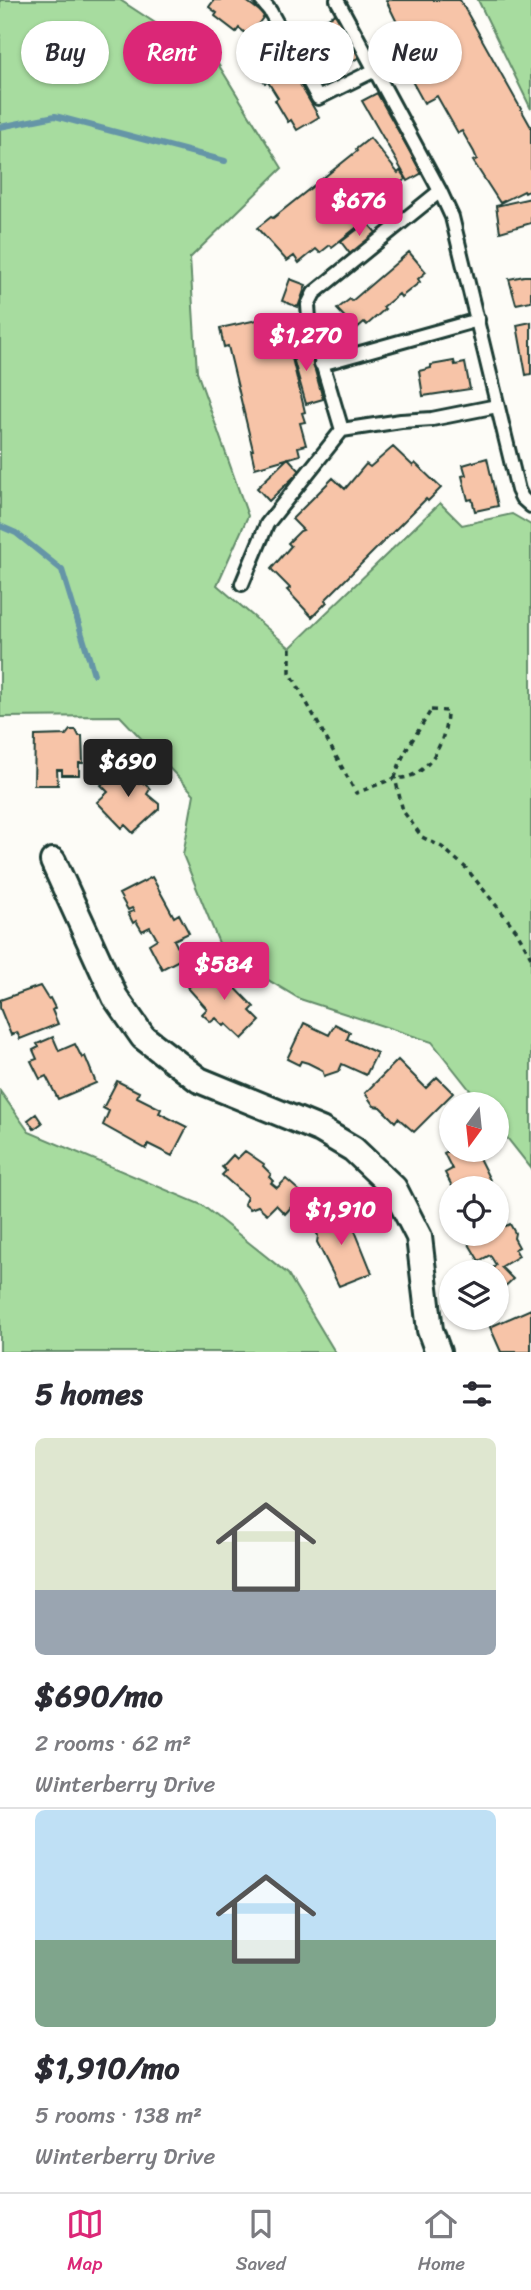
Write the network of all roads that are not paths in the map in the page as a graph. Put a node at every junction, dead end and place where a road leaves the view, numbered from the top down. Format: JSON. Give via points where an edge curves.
{"nodes":[{"id":1,"x":261,"y":0,"type":"edge"},
{"id":2,"x":337,"y":0,"type":"edge"},
{"id":3,"x":368,"y":57,"type":"edge"},
{"id":4,"x":368,"y":73,"type":"edge"},
{"id":5,"x":383,"y":84,"type":"edge"},
{"id":6,"x":440,"y":191,"type":"junction"},
{"id":7,"x":478,"y":320,"type":"junction"},
{"id":8,"x":321,"y":364,"type":"junction"},
{"id":9,"x":497,"y":405,"type":"junction"},
{"id":10,"x":342,"y":430,"type":"junction"},
{"id":11,"x":531,"y":506,"type":"edge"},
{"id":12,"x":242,"y":584,"type":"dead end"},
{"id":13,"x":53,"y":861,"type":"dead end"},
{"id":14,"x":438,"y":1352,"type":"edge"}],
"edges":[{"from":1,"to":4,"type":"lane","via":[[318,98]]},
{"from":2,"to":3,"type":"lane"},
{"from":5,"to":6,"type":"lane"},
{"from":6,"to":7,"type":"lane","via":[[452,217]]},
{"from":6,"to":8,"type":"lane","via":[[310,298],[309,319]]},
{"from":7,"to":8,"type":"lane"},
{"from":7,"to":9,"type":"lane"},
{"from":8,"to":10,"type":"lane"},
{"from":9,"to":10,"type":"lane"},
{"from":9,"to":11,"type":"lane","via":[[518,490]]},
{"from":10,"to":12,"type":"lane","via":[[267,524]]},
{"from":13,"to":14,"type":"street","via":[[115,998],[143,1037],[199,1080],[321,1130],[353,1149],[394,1188],[419,1237],[430,1330]]}]}
